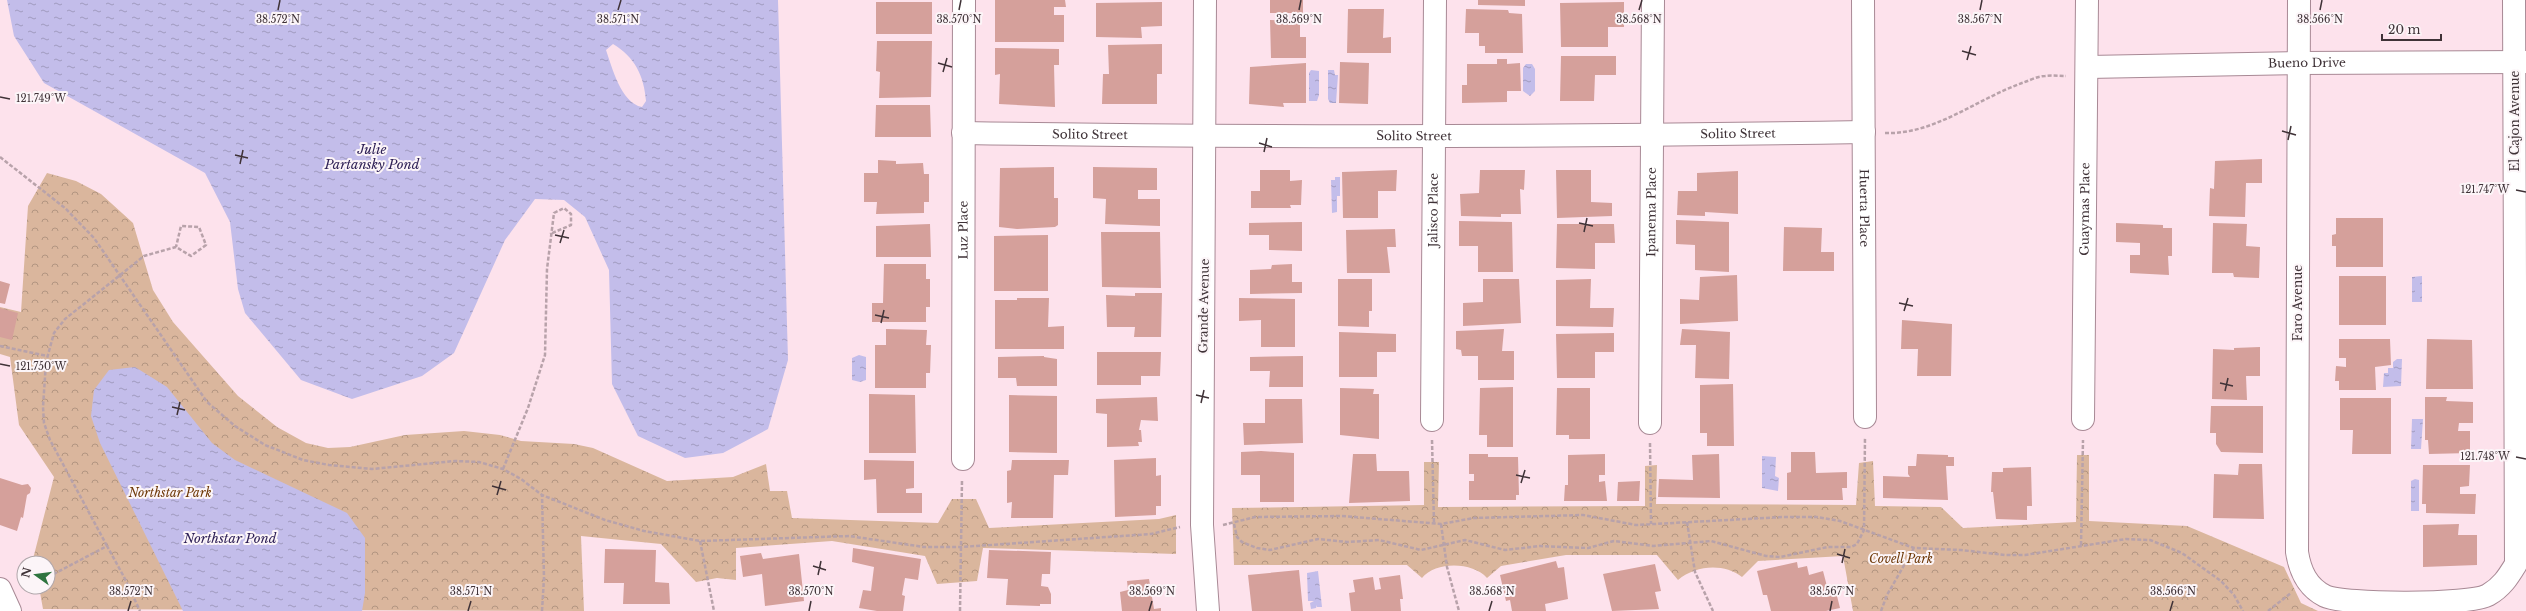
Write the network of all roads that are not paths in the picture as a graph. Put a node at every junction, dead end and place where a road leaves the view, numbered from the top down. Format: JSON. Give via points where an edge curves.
{"nodes":[{"id":1,"x":964,"y":0,"type":"edge"},
{"id":2,"x":1205,"y":0,"type":"edge"},
{"id":3,"x":1435,"y":0,"type":"edge"},
{"id":4,"x":1653,"y":0,"type":"edge"},
{"id":5,"x":1863,"y":0,"type":"edge"},
{"id":6,"x":2087,"y":0,"type":"edge"},
{"id":7,"x":2299,"y":0,"type":"edge"},
{"id":8,"x":2514,"y":0,"type":"edge"},
{"id":9,"x":2521,"y":62,"type":"edge"},
{"id":10,"x":2298,"y":63,"type":"junction"},
{"id":11,"x":2088,"y":72,"type":"junction"},
{"id":12,"x":1864,"y":132,"type":"junction"},
{"id":13,"x":963,"y":133,"type":"junction"},
{"id":14,"x":1435,"y":136,"type":"junction"},
{"id":15,"x":1652,"y":136,"type":"junction"},
{"id":16,"x":1206,"y":137,"type":"junction"},
{"id":17,"x":1865,"y":417,"type":"road end"},
{"id":18,"x":2083,"y":419,"type":"road end"},
{"id":19,"x":1432,"y":420,"type":"road end"},
{"id":20,"x":1650,"y":423,"type":"road end"},
{"id":21,"x":963,"y":460,"type":"road end"},
{"id":22,"x":0,"y":589,"type":"edge"},
{"id":23,"x":2325,"y":596,"type":"joint"},
{"id":24,"x":10,"y":611,"type":"edge"},
{"id":25,"x":1208,"y":611,"type":"edge"}],
"edges":[{"from":1,"to":13,"type":"street","name":"Luz Place"},
{"from":2,"to":16,"type":"street","name":"Grande Avenue"},
{"from":3,"to":14,"type":"street","name":"Jalisco Place"},
{"from":4,"to":15,"type":"street","name":"Ipanema Place"},
{"from":5,"to":12,"type":"street","name":"Huerta Place"},
{"from":6,"to":11,"type":"street","name":"Guaymas Place"},
{"from":7,"to":10,"type":"street","name":"Faro Avenue"},
{"from":8,"to":9,"type":"street","name":"El Cajon Avenue"},
{"from":9,"to":10,"type":"street","name":"Bueno Drive"},
{"from":9,"to":23,"type":"street","name":"El Cajon Avenue","via":[[2516,564],[2505,582],[2487,596],[2461,601],[2345,601]]},
{"from":10,"to":11,"type":"street","name":"Bueno Drive"},
{"from":10,"to":23,"type":"street","name":"Faro Avenue","via":[[2297,552],[2299,568],[2306,580]]},
{"from":11,"to":18,"type":"street","name":"Guaymas Place"},
{"from":12,"to":15,"type":"street","name":"Solito Street"},
{"from":12,"to":17,"type":"street","name":"Huerta Place"},
{"from":13,"to":16,"type":"street","name":"Solito Street"},
{"from":13,"to":21,"type":"street","name":"Luz Place"},
{"from":14,"to":15,"type":"street","name":"Solito Street"},
{"from":14,"to":16,"type":"street","name":"Solito Street"},
{"from":14,"to":19,"type":"street","name":"Jalisco Place"},
{"from":15,"to":20,"type":"street","name":"Ipanema Place"},
{"from":16,"to":25,"type":"street","name":"Grande Avenue","via":[[1202,525]]},
{"from":22,"to":24,"type":"street"}]}
